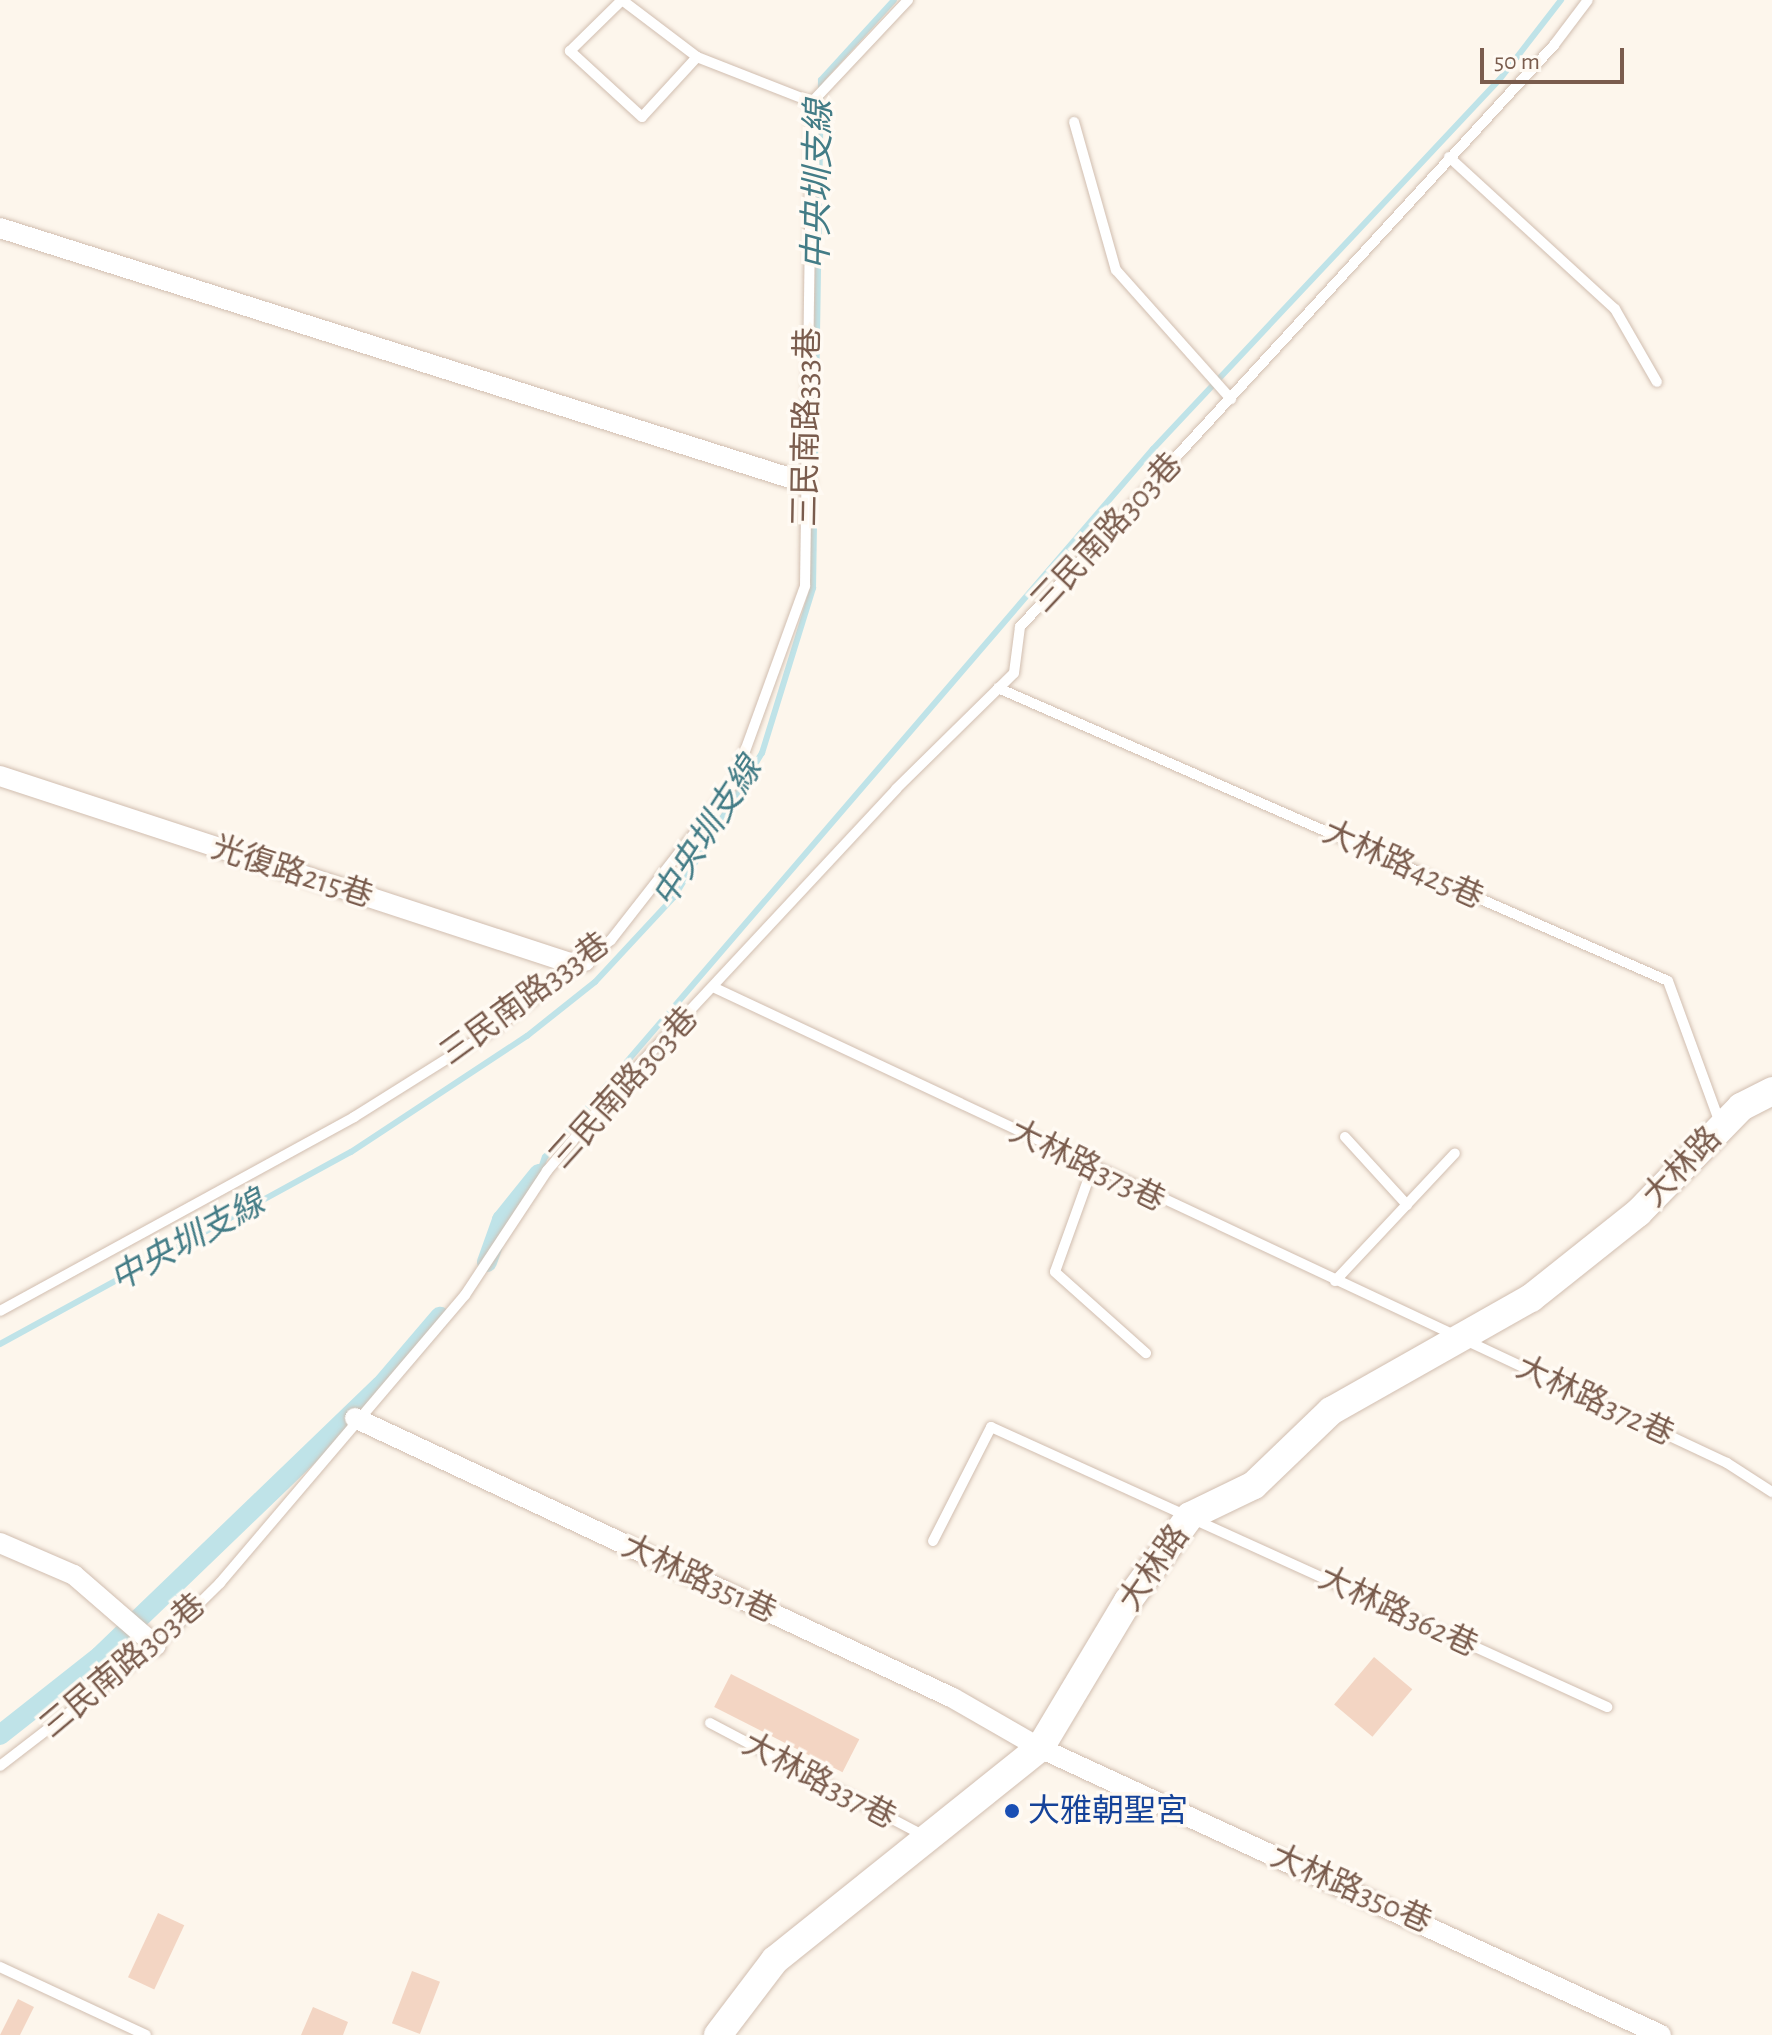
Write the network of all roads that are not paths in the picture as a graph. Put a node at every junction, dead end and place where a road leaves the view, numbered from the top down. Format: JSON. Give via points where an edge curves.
{"nodes":[{"id":1,"x":908,"y":0,"type":"edge"},
{"id":2,"x":1588,"y":0,"type":"edge"},
{"id":3,"x":697,"y":57,"type":"junction"},
{"id":4,"x":812,"y":102,"type":"junction"},
{"id":5,"x":1074,"y":122,"type":"dead end"},
{"id":6,"x":1449,"y":157,"type":"junction"},
{"id":7,"x":0,"y":228,"type":"edge"},
{"id":8,"x":1657,"y":382,"type":"dead end"},
{"id":9,"x":1231,"y":399,"type":"junction"},
{"id":10,"x":806,"y":483,"type":"junction"},
{"id":11,"x":998,"y":688,"type":"junction"},
{"id":12,"x":0,"y":776,"type":"edge"},
{"id":13,"x":585,"y":961,"type":"junction"},
{"id":14,"x":715,"y":988,"type":"junction"},
{"id":15,"x":1772,"y":1091,"type":"edge"},
{"id":16,"x":1721,"y":1125,"type":"junction"},
{"id":17,"x":1345,"y":1137,"type":"dead end"},
{"id":18,"x":1455,"y":1153,"type":"dead end"},
{"id":19,"x":1092,"y":1169,"type":"junction"},
{"id":20,"x":1407,"y":1205,"type":"junction"},
{"id":21,"x":1335,"y":1281,"type":"junction"},
{"id":22,"x":0,"y":1311,"type":"edge"},
{"id":23,"x":1462,"y":1339,"type":"junction"},
{"id":24,"x":1146,"y":1353,"type":"dead end"},
{"id":25,"x":355,"y":1418,"type":"junction"},
{"id":26,"x":1772,"y":1492,"type":"edge"},
{"id":27,"x":1190,"y":1516,"type":"junction"},
{"id":28,"x":933,"y":1541,"type":"dead end"},
{"id":29,"x":0,"y":1543,"type":"edge"},
{"id":30,"x":155,"y":1646,"type":"junction"},
{"id":31,"x":1607,"y":1707,"type":"dead end"},
{"id":32,"x":710,"y":1723,"type":"dead end"},
{"id":33,"x":1040,"y":1748,"type":"junction"},
{"id":34,"x":0,"y":1766,"type":"edge"},
{"id":35,"x":928,"y":1838,"type":"junction"},
{"id":36,"x":0,"y":1967,"type":"edge"},
{"id":37,"x":723,"y":2033,"type":"edge"},
{"id":38,"x":146,"y":2035,"type":"edge"},
{"id":39,"x":1661,"y":2035,"type":"edge"}],
"edges":[{"from":1,"to":4,"type":"lane"},
{"from":2,"to":6,"type":"lane","name":"三民南路303巷"},
{"from":3,"to":3,"type":"lane","via":[[642,117],[570,51],[622,0]]},
{"from":3,"to":4,"type":"lane"},
{"from":4,"to":10,"type":"lane","name":"三民南路333巷"},
{"from":5,"to":9,"type":"lane","via":[[1116,270]]},
{"from":6,"to":8,"type":"lane","via":[[1615,309]]},
{"from":6,"to":9,"type":"lane","name":"三民南路303巷"},
{"from":7,"to":10,"type":"street"},
{"from":9,"to":11,"type":"lane","name":"三民南路303巷","via":[[1020,627],[1014,673]]},
{"from":10,"to":13,"type":"lane","name":"三民南路333巷","via":[[805,586],[733,784],[611,940]]},
{"from":11,"to":14,"type":"lane","name":"三民南路303巷","via":[[896,789]]},
{"from":11,"to":16,"type":"lane","name":"大林路425巷","via":[[1668,981]]},
{"from":12,"to":13,"type":"street","name":"光復路215巷","via":[[570,963]]},
{"from":13,"to":22,"type":"lane","name":"三民南路333巷","via":[[499,1026],[354,1117]]},
{"from":14,"to":19,"type":"lane","name":"大林路373巷"},
{"from":14,"to":25,"type":"lane","name":"三民南路303巷","via":[[547,1171],[465,1295]]},
{"from":15,"to":16,"type":"street","name":"大林路"},
{"from":16,"to":23,"type":"street","name":"大林路","via":[[1638,1213],[1531,1298]]},
{"from":17,"to":20,"type":"lane"},
{"from":18,"to":20,"type":"lane"},
{"from":19,"to":21,"type":"lane","name":"大林路373巷"},
{"from":19,"to":24,"type":"lane","via":[[1055,1272]]},
{"from":20,"to":21,"type":"lane"},
{"from":21,"to":23,"type":"lane","name":"大林路373巷"},
{"from":23,"to":26,"type":"lane","name":"大林路372巷","via":[[1727,1463]]},
{"from":23,"to":27,"type":"street","name":"大林路","via":[[1331,1411],[1254,1485]]},
{"from":25,"to":30,"type":"lane","name":"三民南路303巷","via":[[220,1583]]},
{"from":25,"to":33,"type":"street","name":"大林路351巷","via":[[953,1698]]},
{"from":27,"to":28,"type":"lane","name":"大林路362巷","via":[[991,1427]]},
{"from":27,"to":31,"type":"lane","name":"大林路362巷"},
{"from":27,"to":33,"type":"street","name":"大林路","via":[[1128,1601]]},
{"from":29,"to":30,"type":"street","via":[[43,1557],[109,1603]]},
{"from":30,"to":34,"type":"lane","name":"三民南路303巷"},
{"from":32,"to":35,"type":"lane","name":"大林路337巷"},
{"from":33,"to":35,"type":"street","name":"大林路"},
{"from":33,"to":39,"type":"street","name":"大林路350巷"},
{"from":35,"to":37,"type":"street","name":"大林路","via":[[775,1960]]},
{"from":36,"to":38,"type":"lane"}]}
